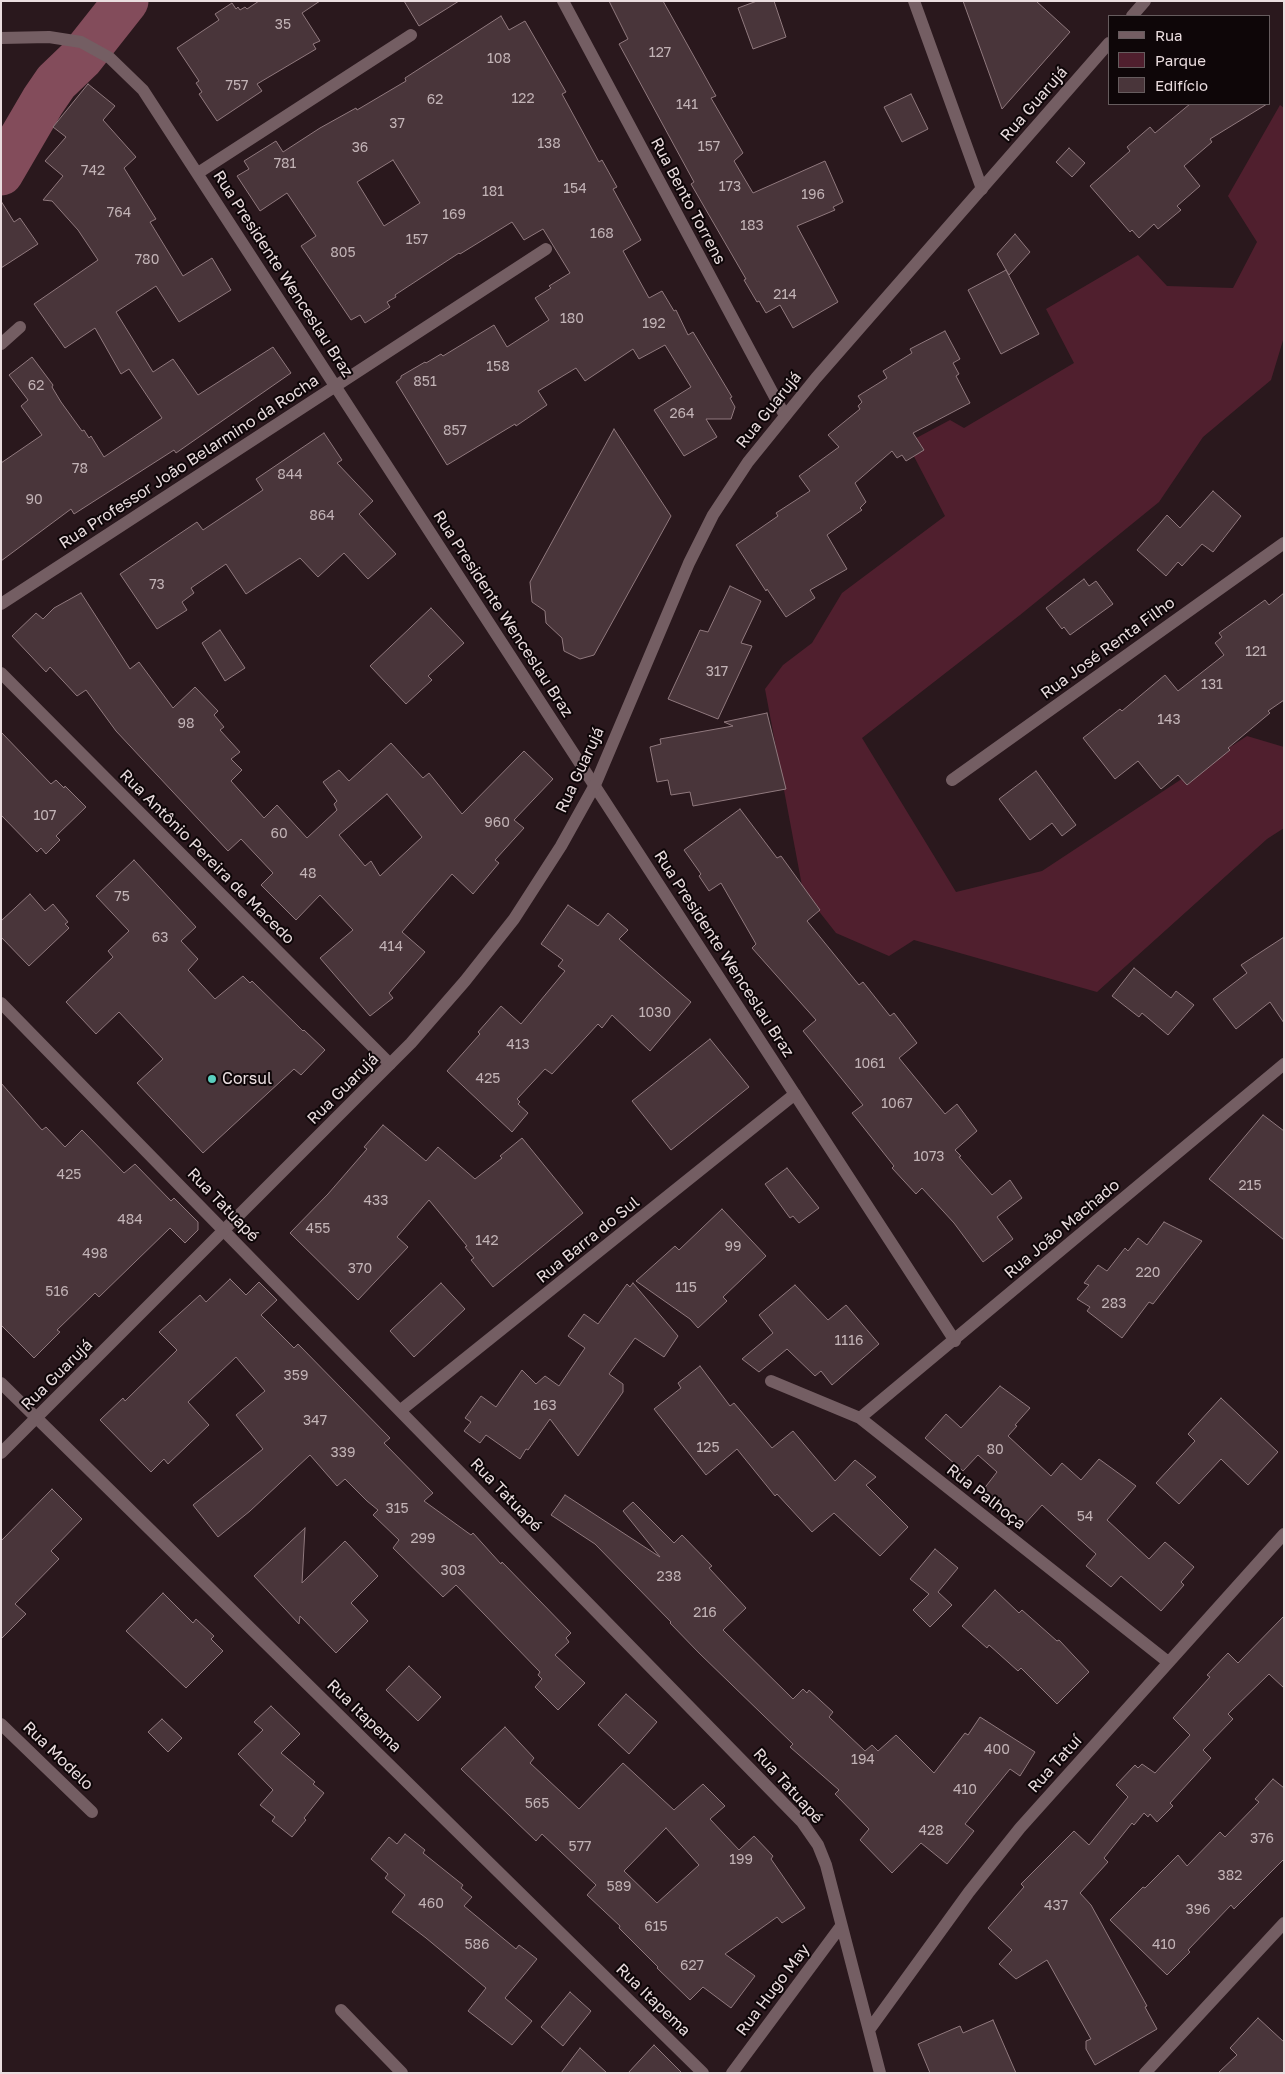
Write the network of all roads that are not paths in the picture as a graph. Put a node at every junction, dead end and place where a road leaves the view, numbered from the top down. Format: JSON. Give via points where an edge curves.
{"nodes":[{"id":1,"x":563,"y":1,"type":"edge"},
{"id":2,"x":914,"y":1,"type":"edge"},
{"id":3,"x":1145,"y":1,"type":"edge"},
{"id":4,"x":1133,"y":15,"type":"edge"},
{"id":5,"x":411,"y":34,"type":"dead end"},
{"id":6,"x":1,"y":38,"type":"edge"},
{"id":7,"x":1108,"y":44,"type":"edge"},
{"id":8,"x":198,"y":173,"type":"junction"},
{"id":9,"x":982,"y":189,"type":"junction"},
{"id":10,"x":546,"y":249,"type":"dead end"},
{"id":11,"x":20,"y":327,"type":"dead end"},
{"id":12,"x":1,"y":344,"type":"edge"},
{"id":13,"x":336,"y":386,"type":"junction"},
{"id":14,"x":785,"y":416,"type":"junction"},
{"id":15,"x":1284,"y":543,"type":"edge"},
{"id":16,"x":1,"y":604,"type":"edge"},
{"id":17,"x":1,"y":674,"type":"edge"},
{"id":18,"x":952,"y":780,"type":"dead end"},
{"id":19,"x":595,"y":785,"type":"junction"},
{"id":20,"x":1,"y":1003,"type":"edge"},
{"id":21,"x":390,"y":1064,"type":"junction"},
{"id":22,"x":1284,"y":1064,"type":"edge"},
{"id":23,"x":795,"y":1094,"type":"junction"},
{"id":24,"x":225,"y":1230,"type":"junction"},
{"id":25,"x":955,"y":1341,"type":"junction"},
{"id":26,"x":770,"y":1381,"type":"dead end"},
{"id":27,"x":1,"y":1383,"type":"edge"},
{"id":28,"x":401,"y":1410,"type":"junction"},
{"id":29,"x":37,"y":1418,"type":"junction"},
{"id":30,"x":860,"y":1418,"type":"junction"},
{"id":31,"x":1,"y":1453,"type":"edge"},
{"id":32,"x":1284,"y":1534,"type":"edge"},
{"id":33,"x":1168,"y":1662,"type":"junction"},
{"id":34,"x":1,"y":1724,"type":"edge"},
{"id":35,"x":92,"y":1812,"type":"dead end"},
{"id":36,"x":1284,"y":1923,"type":"edge"},
{"id":37,"x":841,"y":1926,"type":"junction"},
{"id":38,"x":341,"y":2010,"type":"dead end"},
{"id":39,"x":869,"y":2030,"type":"junction"},
{"id":40,"x":402,"y":2073,"type":"edge"},
{"id":41,"x":704,"y":2073,"type":"edge"},
{"id":42,"x":732,"y":2073,"type":"edge"},
{"id":43,"x":880,"y":2073,"type":"edge"},
{"id":44,"x":1145,"y":2073,"type":"edge"}],
"edges":[{"from":1,"to":14,"type":"street","name":"Rua Bento Torrens"},
{"from":2,"to":9,"type":"street"},
{"from":3,"to":4,"type":"street"},
{"from":5,"to":8,"type":"street"},
{"from":6,"to":8,"type":"street","name":"Rua Presidente Wenceslau Braz","via":[[49,37],[81,42],[101,51],[143,90]]},
{"from":7,"to":9,"type":"street","name":"Rua Guarujá"},
{"from":8,"to":13,"type":"street","name":"Rua Presidente Wenceslau Braz"},
{"from":9,"to":14,"type":"street","name":"Rua Guarujá"},
{"from":10,"to":13,"type":"street","name":"Rua Professor João Belarmino da Rocha"},
{"from":11,"to":12,"type":"street"},
{"from":13,"to":16,"type":"street","name":"Rua Professor João Belarmino da Rocha"},
{"from":13,"to":19,"type":"street","name":"Rua Presidente Wenceslau Braz"},
{"from":14,"to":19,"type":"street","name":"Rua Guarujá","via":[[748,462],[713,515],[685,572]]},
{"from":15,"to":18,"type":"street","name":"Rua José Renta Filho"},
{"from":17,"to":21,"type":"street","name":"Rua Antônio Pereira de Macedo"},
{"from":19,"to":21,"type":"street","name":"Rua Guarujá","via":[[514,919],[465,981]]},
{"from":19,"to":23,"type":"street","name":"Rua Presidente Wenceslau Braz"},
{"from":20,"to":24,"type":"street","name":"Rua Tatuapé"},
{"from":21,"to":24,"type":"street","name":"Rua Guarujá"},
{"from":22,"to":25,"type":"street","name":"Rua João Machado"},
{"from":23,"to":25,"type":"street","name":"Rua Presidente Wenceslau Braz"},
{"from":23,"to":28,"type":"street","name":"Rua Barra do Sul"},
{"from":24,"to":28,"type":"street","name":"Rua Tatuapé"},
{"from":24,"to":29,"type":"street","name":"Rua Guarujá"},
{"from":25,"to":30,"type":"street","name":"Rua João Machado"},
{"from":26,"to":30,"type":"street","name":"Rua Palhoça"},
{"from":27,"to":29,"type":"street","name":"Rua Itapema"},
{"from":28,"to":37,"type":"street","name":"Rua Tatuapé","via":[[802,1822],[818,1845],[826,1865]]},
{"from":29,"to":31,"type":"street","name":"Rua Guarujá"},
{"from":29,"to":41,"type":"street","name":"Rua Itapema"},
{"from":30,"to":33,"type":"street","name":"Rua Palhoça"},
{"from":32,"to":33,"type":"street","name":"Rua Tatuí"},
{"from":33,"to":39,"type":"street","name":"Rua Tatuí","via":[[1020,1828],[969,1892]]},
{"from":34,"to":35,"type":"street","name":"Rua Modelo"},
{"from":36,"to":44,"type":"street"},
{"from":37,"to":39,"type":"street","name":"Rua Tatuapé"},
{"from":37,"to":42,"type":"street","name":"Rua Hugo May"},
{"from":38,"to":40,"type":"street"},
{"from":39,"to":43,"type":"street","name":"Rua Tatuapé"}]}
